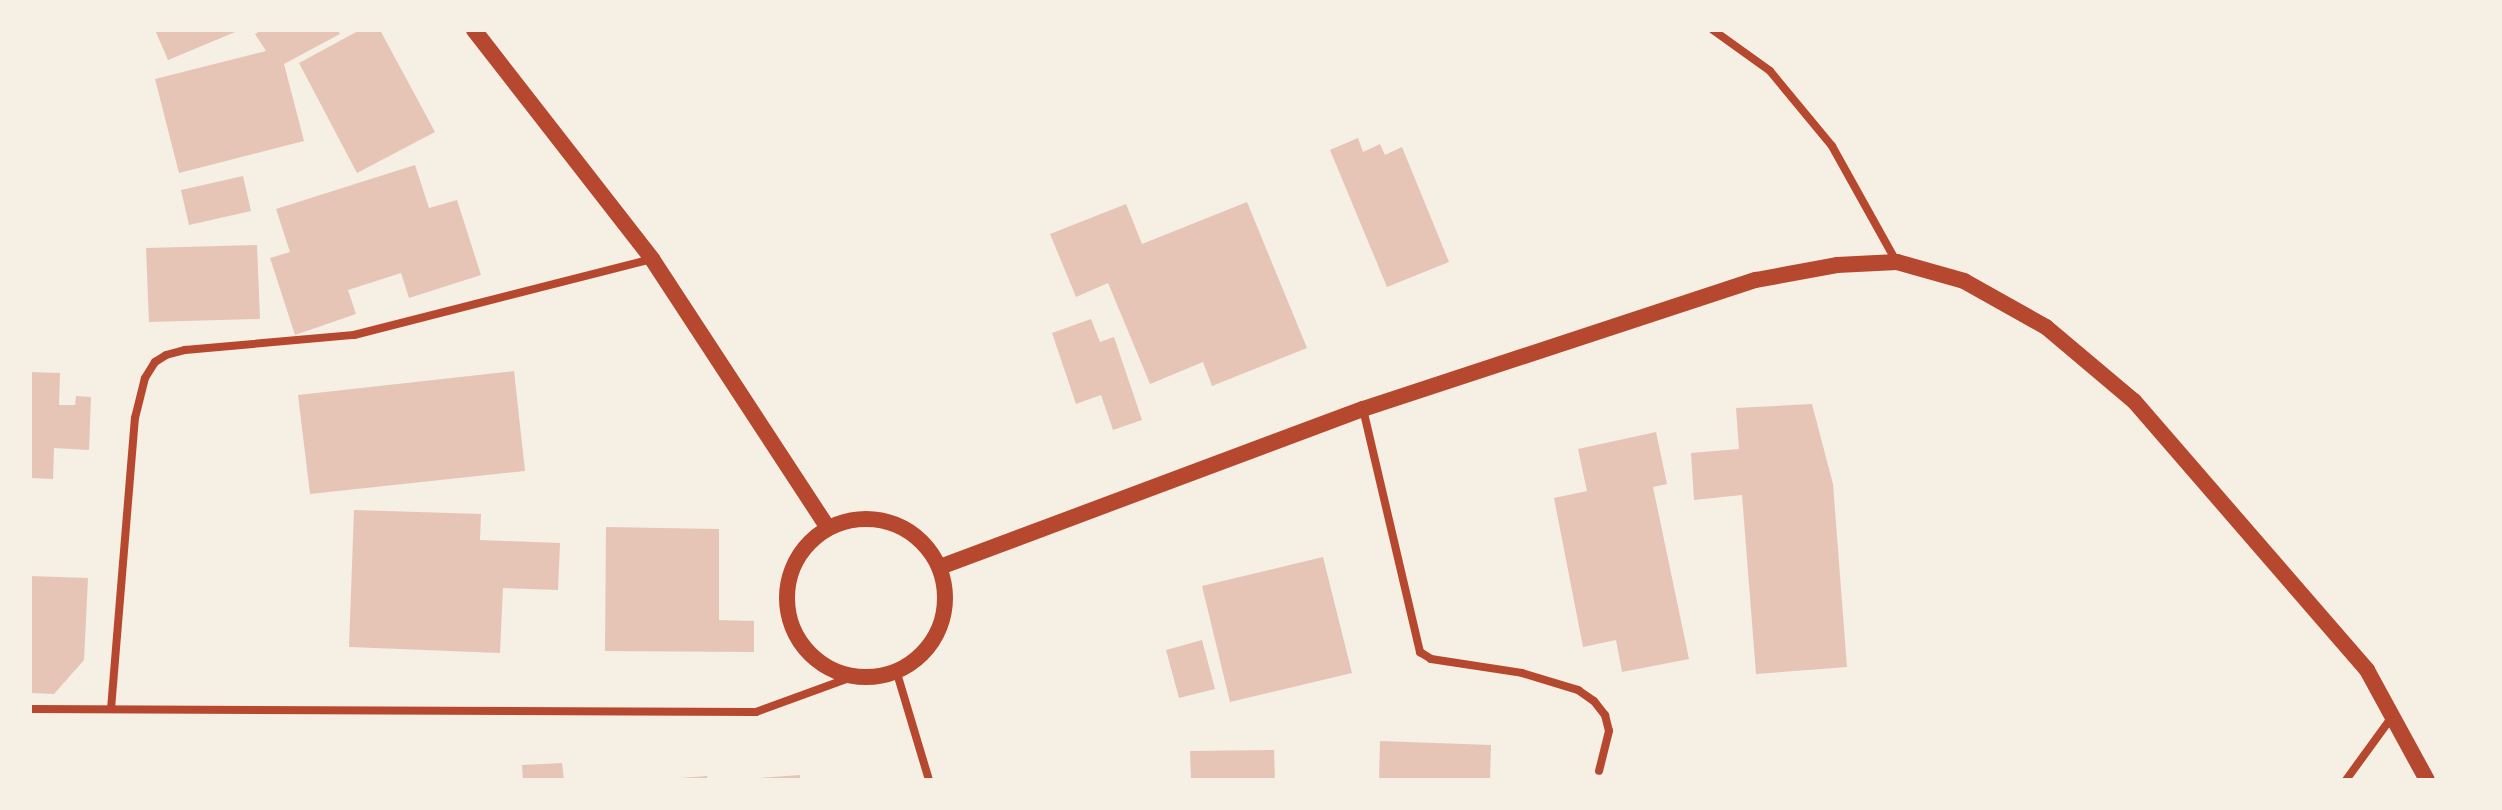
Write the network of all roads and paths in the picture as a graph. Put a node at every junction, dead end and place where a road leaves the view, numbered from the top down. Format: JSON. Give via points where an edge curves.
{"nodes":[{"id":1,"x":474,"y":30,"type":"edge"},
{"id":2,"x":1713,"y":30,"type":"edge"},
{"id":3,"x":652,"y":259,"type":"junction"},
{"id":4,"x":1897,"y":262,"type":"junction"},
{"id":5,"x":1363,"y":409,"type":"junction"},
{"id":6,"x":828,"y":528,"type":"junction"},
{"id":7,"x":940,"y":567,"type":"junction"},
{"id":8,"x":896,"y":670,"type":"junction"},
{"id":9,"x":855,"y":676,"type":"junction"},
{"id":10,"x":30,"y":709,"type":"edge"},
{"id":11,"x":111,"y":709,"type":"junction"},
{"id":12,"x":2392,"y":717,"type":"junction"},
{"id":13,"x":1599,"y":771,"type":"dead end"},
{"id":14,"x":929,"y":780,"type":"edge"},
{"id":15,"x":2346,"y":780,"type":"edge"},
{"id":16,"x":2427,"y":780,"type":"edge"}],
"edges":[{"from":1,"to":3,"type":"main road"},
{"from":2,"to":4,"type":"street","via":[[1770,71],[1832,146]]},
{"from":3,"to":6,"type":"main road"},
{"from":3,"to":11,"type":"street","via":[[354,335],[185,350],[155,362],[145,378],[135,418]]},
{"from":4,"to":5,"type":"main road","via":[[1837,265],[1756,280]]},
{"from":4,"to":12,"type":"main road","via":[[1964,281],[2046,327],[2134,401],[2367,670]]},
{"from":5,"to":7,"type":"main road"},
{"from":5,"to":13,"type":"street","via":[[1420,652],[1431,659],[1522,673],[1578,690],[1605,715],[1609,731]]},
{"from":6,"to":7,"type":"main road","via":[[852,519],[878,519],[905,528],[926,545]]},
{"from":6,"to":9,"type":"main road","via":[[807,544],[793,566],[786,590],[788,616],[798,640],[815,659]]},
{"from":7,"to":8,"type":"main road","via":[[942,620],[931,644]]},
{"from":8,"to":9,"type":"main road"},
{"from":8,"to":14,"type":"street"},
{"from":9,"to":11,"type":"street","via":[[756,712]]},
{"from":10,"to":11,"type":"street"},
{"from":12,"to":15,"type":"street"},
{"from":12,"to":16,"type":"main road"}]}
